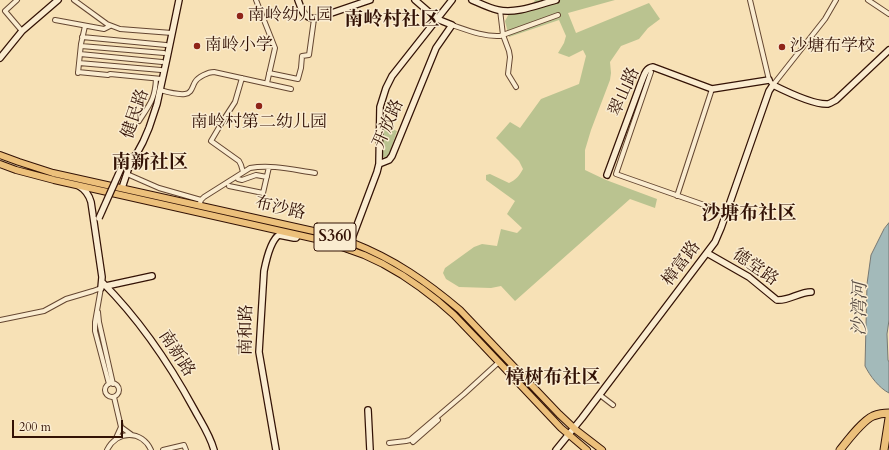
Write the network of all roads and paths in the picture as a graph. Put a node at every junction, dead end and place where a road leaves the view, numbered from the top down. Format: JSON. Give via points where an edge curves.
{"nodes":[{"id":1,"x":18,"y":0,"type":"edge"},
{"id":2,"x":58,"y":0,"type":"edge"},
{"id":3,"x":74,"y":0,"type":"edge"},
{"id":4,"x":179,"y":0,"type":"edge"},
{"id":5,"x":256,"y":0,"type":"edge"},
{"id":6,"x":298,"y":0,"type":"edge"},
{"id":7,"x":370,"y":0,"type":"edge"},
{"id":8,"x":415,"y":0,"type":"edge"},
{"id":9,"x":452,"y":0,"type":"edge"},
{"id":10,"x":472,"y":0,"type":"edge"},
{"id":11,"x":556,"y":0,"type":"edge"},
{"id":12,"x":750,"y":0,"type":"edge"},
{"id":13,"x":836,"y":0,"type":"edge"},
{"id":14,"x":868,"y":0,"type":"edge"},
{"id":15,"x":500,"y":10,"type":"junction"},
{"id":16,"x":889,"y":14,"type":"edge"},
{"id":17,"x":558,"y":15,"type":"dead end"},
{"id":18,"x":314,"y":18,"type":"junction"},
{"id":19,"x":437,"y":19,"type":"junction"},
{"id":20,"x":54,"y":20,"type":"dead end"},
{"id":21,"x":452,"y":25,"type":"junction"},
{"id":22,"x":85,"y":26,"type":"junction"},
{"id":23,"x":110,"y":26,"type":"junction"},
{"id":24,"x":22,"y":31,"type":"junction"},
{"id":25,"x":172,"y":33,"type":"junction"},
{"id":26,"x":503,"y":35,"type":"junction"},
{"id":27,"x":82,"y":37,"type":"junction"},
{"id":28,"x":166,"y":45,"type":"dead end"},
{"id":29,"x":81,"y":46,"type":"junction"},
{"id":30,"x":889,"y":50,"type":"edge"},
{"id":31,"x":164,"y":53,"type":"dead end"},
{"id":32,"x":1,"y":54,"type":"edge"},
{"id":33,"x":80,"y":54,"type":"junction"},
{"id":34,"x":162,"y":62,"type":"dead end"},
{"id":35,"x":79,"y":63,"type":"junction"},
{"id":36,"x":161,"y":70,"type":"dead end"},
{"id":37,"x":652,"y":72,"type":"dead end"},
{"id":38,"x":269,"y":73,"type":"junction"},
{"id":39,"x":242,"y":78,"type":"junction"},
{"id":40,"x":159,"y":79,"type":"junction"},
{"id":41,"x":267,"y":83,"type":"junction"},
{"id":42,"x":771,"y":83,"type":"junction"},
{"id":43,"x":516,"y":87,"type":"dead end"},
{"id":44,"x":290,"y":89,"type":"dead end"},
{"id":45,"x":712,"y":89,"type":"junction"},
{"id":46,"x":160,"y":90,"type":"junction"},
{"id":47,"x":139,"y":121,"type":"dead end"},
{"id":48,"x":136,"y":155,"type":"junction"},
{"id":49,"x":0,"y":156,"type":"edge"},
{"id":50,"x":0,"y":164,"type":"edge"},
{"id":51,"x":379,"y":164,"type":"junction"},
{"id":52,"x":269,"y":167,"type":"junction"},
{"id":53,"x":243,"y":172,"type":"junction"},
{"id":54,"x":315,"y":173,"type":"dead end"},
{"id":55,"x":127,"y":174,"type":"junction"},
{"id":56,"x":607,"y":175,"type":"dead end"},
{"id":57,"x":266,"y":176,"type":"junction"},
{"id":58,"x":238,"y":179,"type":"dead end"},
{"id":59,"x":79,"y":186,"type":"junction"},
{"id":60,"x":229,"y":186,"type":"dead end"},
{"id":61,"x":122,"y":188,"type":"junction"},
{"id":62,"x":99,"y":190,"type":"junction"},
{"id":63,"x":677,"y":196,"type":"junction"},
{"id":64,"x":92,"y":202,"type":"junction"},
{"id":65,"x":200,"y":203,"type":"junction"},
{"id":66,"x":727,"y":213,"type":"junction"},
{"id":67,"x":95,"y":224,"type":"junction"},
{"id":68,"x":298,"y":234,"type":"junction"},
{"id":69,"x":351,"y":242,"type":"junction"},
{"id":70,"x":348,"y":249,"type":"junction"},
{"id":71,"x":707,"y":253,"type":"junction"},
{"id":72,"x":152,"y":276,"type":"dead end"},
{"id":73,"x":103,"y":285,"type":"junction"},
{"id":74,"x":811,"y":292,"type":"dead end"},
{"id":75,"x":0,"y":320,"type":"edge"},
{"id":76,"x":500,"y":363,"type":"junction"},
{"id":77,"x":111,"y":384,"type":"junction"},
{"id":78,"x":600,"y":395,"type":"junction"},
{"id":79,"x":114,"y":397,"type":"junction"},
{"id":80,"x":613,"y":405,"type":"dead end"},
{"id":81,"x":368,"y":410,"type":"dead end"},
{"id":82,"x":889,"y":413,"type":"edge"},
{"id":83,"x":889,"y":418,"type":"edge"},
{"id":84,"x":121,"y":426,"type":"junction"},
{"id":85,"x":574,"y":428,"type":"junction"},
{"id":86,"x":132,"y":435,"type":"junction"},
{"id":87,"x":568,"y":436,"type":"junction"},
{"id":88,"x":116,"y":439,"type":"junction"},
{"id":89,"x":413,"y":442,"type":"dead end"},
{"id":90,"x":389,"y":443,"type":"dead end"},
{"id":91,"x":598,"y":449,"type":"edge"},
{"id":92,"x":107,"y":450,"type":"edge"},
{"id":93,"x":151,"y":450,"type":"edge"},
{"id":94,"x":163,"y":450,"type":"edge"},
{"id":95,"x":186,"y":450,"type":"edge"},
{"id":96,"x":214,"y":450,"type":"edge"},
{"id":97,"x":276,"y":450,"type":"edge"},
{"id":98,"x":370,"y":450,"type":"edge"},
{"id":99,"x":556,"y":450,"type":"edge"},
{"id":100,"x":587,"y":450,"type":"edge"},
{"id":101,"x":840,"y":450,"type":"edge"},
{"id":102,"x":884,"y":450,"type":"edge"}],
"edges":[{"from":1,"to":24,"type":"street","via":[[4,10]]},
{"from":2,"to":24,"type":"street"},
{"from":3,"to":23,"type":"street"},
{"from":4,"to":25,"type":"street","name":"健民路"},
{"from":5,"to":38,"type":"street","via":[[275,48]]},
{"from":6,"to":18,"type":"street","via":[[304,14]]},
{"from":7,"to":18,"type":"street"},
{"from":8,"to":19,"type":"street"},
{"from":9,"to":19,"type":"street"},
{"from":10,"to":15,"type":"street"},
{"from":11,"to":15,"type":"street","via":[[523,10]]},
{"from":12,"to":42,"type":"street"},
{"from":13,"to":42,"type":"street","via":[[825,19]]},
{"from":14,"to":16,"type":"street"},
{"from":15,"to":26,"type":"street"},
{"from":17,"to":26,"type":"street"},
{"from":18,"to":38,"type":"street","via":[[309,55],[302,56],[298,79]]},
{"from":19,"to":21,"type":"street"},
{"from":19,"to":51,"type":"street","via":[[392,76],[386,88],[380,107]]},
{"from":20,"to":22,"type":"street"},
{"from":21,"to":26,"type":"street","via":[[493,37]]},
{"from":21,"to":51,"type":"street","name":"开放路","via":[[436,48],[392,156]]},
{"from":22,"to":23,"type":"street","via":[[104,29]]},
{"from":22,"to":27,"type":"street"},
{"from":23,"to":25,"type":"street"},
{"from":24,"to":32,"type":"street"},
{"from":25,"to":40,"type":"street","name":"健民路"},
{"from":26,"to":43,"type":"street","via":[[510,57],[508,74]]},
{"from":27,"to":28,"type":"street"},
{"from":27,"to":29,"type":"street"},
{"from":29,"to":31,"type":"street"},
{"from":29,"to":33,"type":"street"},
{"from":30,"to":42,"type":"street","via":[[829,104],[821,104]]},
{"from":33,"to":34,"type":"street"},
{"from":33,"to":35,"type":"street"},
{"from":35,"to":36,"type":"street"},
{"from":35,"to":40,"type":"street","via":[[78,73]]},
{"from":37,"to":63,"type":"street","via":[[616,174]]},
{"from":38,"to":41,"type":"street"},
{"from":39,"to":41,"type":"street"},
{"from":39,"to":46,"type":"street","via":[[210,72],[198,79],[186,94]]},
{"from":39,"to":53,"type":"street","via":[[235,102],[212,141],[239,161]]},
{"from":40,"to":46,"type":"street","name":"健民路"},
{"from":40,"to":47,"type":"street","via":[[152,101],[141,114]]},
{"from":41,"to":44,"type":"street"},
{"from":42,"to":45,"type":"street","name":"翠山路"},
{"from":42,"to":66,"type":"street","name":"樟富路"},
{"from":45,"to":56,"type":"street","name":"翠山路","via":[[653,67],[649,68]]},
{"from":45,"to":63,"type":"street"},
{"from":46,"to":48,"type":"street","name":"健民路","via":[[149,128]]},
{"from":48,"to":55,"type":"street"},
{"from":48,"to":67,"type":"street","name":"健民路","bridge":true,"via":[[123,164]]},
{"from":49,"to":61,"type":"main road","name":"布沙路","number":"S360","via":[[53,173]]},
{"from":50,"to":59,"type":"main road","name":"布沙路","number":"S360"},
{"from":51,"to":69,"type":"street","name":"开放路"},
{"from":52,"to":53,"type":"street","via":[[258,166]]},
{"from":52,"to":54,"type":"street"},
{"from":52,"to":57,"type":"street"},
{"from":53,"to":65,"type":"street","via":[[204,197]]},
{"from":55,"to":61,"type":"street"},
{"from":55,"to":65,"type":"street"},
{"from":57,"to":58,"type":"street"},
{"from":57,"to":60,"type":"street","via":[[263,193]]},
{"from":59,"to":62,"type":"main road","name":"布沙路","number":"S360"},
{"from":59,"to":64,"type":"street","via":[[87,192]]},
{"from":61,"to":65,"type":"main road","name":"布沙路","number":"S360"},
{"from":62,"to":64,"type":"street","via":[[94,194]]},
{"from":62,"to":68,"type":"main road","name":"布沙路","number":"S360"},
{"from":63,"to":66,"type":"street"},
{"from":64,"to":67,"type":"street"},
{"from":65,"to":69,"type":"main road","name":"布沙路","number":"S360"},
{"from":66,"to":71,"type":"street","name":"樟富路"},
{"from":67,"to":73,"type":"street"},
{"from":68,"to":70,"type":"main road","name":"布沙路","number":"S360"},
{"from":68,"to":97,"type":"street","name":"南和路","via":[[296,238],[277,236],[264,271],[259,352]]},
{"from":69,"to":70,"type":"street","name":"开放路"},
{"from":69,"to":85,"type":"main road","name":"布沙路","number":"S360","via":[[406,269],[443,295]]},
{"from":70,"to":76,"type":"main road","name":"布沙路","number":"S360","via":[[383,264],[422,288],[454,315]]},
{"from":71,"to":74,"type":"street","name":"德堂路","via":[[749,277],[777,300],[786,300]]},
{"from":71,"to":78,"type":"street","name":"樟富路"},
{"from":72,"to":73,"type":"street"},
{"from":73,"to":75,"type":"street","via":[[93,291],[66,299],[44,311]]},
{"from":73,"to":77,"type":"street","via":[[98,307],[99,322]]},
{"from":73,"to":96,"type":"street","name":"南新路","via":[[114,294],[160,351],[203,424]]},
{"from":76,"to":87,"type":"main road","name":"布沙路","number":"S360"},
{"from":76,"to":89,"type":"street"},
{"from":76,"to":90,"type":"street","via":[[410,440]]},
{"from":77,"to":79,"type":"street","via":[[116,385],[118,389]]},
{"from":77,"to":79,"type":"street","via":[[105,390],[106,394]]},
{"from":78,"to":80,"type":"street"},
{"from":78,"to":85,"type":"street","name":"樟富路"},
{"from":79,"to":84,"type":"street"},
{"from":81,"to":98,"type":"street"},
{"from":82,"to":101,"type":"highway","via":[[872,416]]},
{"from":83,"to":102,"type":"highway"},
{"from":84,"to":86,"type":"street"},
{"from":84,"to":88,"type":"street"},
{"from":85,"to":87,"type":"street","name":"樟富路"},
{"from":85,"to":91,"type":"main road","name":"布沙路","number":"S360"},
{"from":86,"to":88,"type":"street"},
{"from":86,"to":93,"type":"street","via":[[144,440]]},
{"from":87,"to":99,"type":"street","name":"樟富路"},
{"from":87,"to":100,"type":"main road","name":"布沙路","number":"S360"},
{"from":88,"to":92,"type":"street"},
{"from":94,"to":95,"type":"street","via":[[184,444]]}]}
